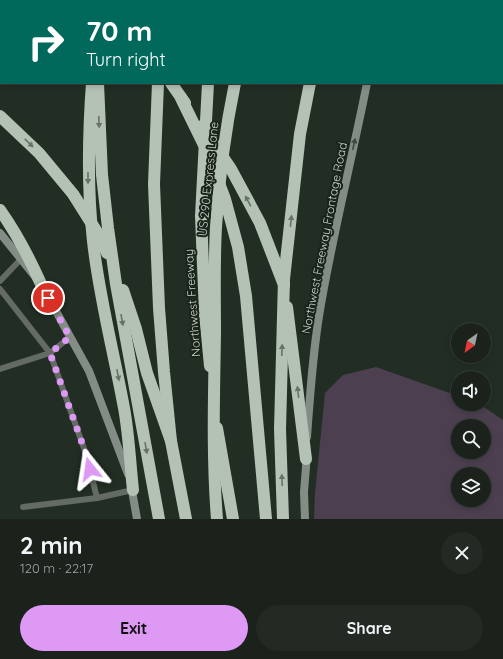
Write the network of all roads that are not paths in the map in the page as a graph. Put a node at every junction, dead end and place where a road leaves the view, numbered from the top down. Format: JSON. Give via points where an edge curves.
{"nodes":[{"id":1,"x":92,"y":84,"type":"edge"},
{"id":2,"x":98,"y":84,"type":"edge"},
{"id":3,"x":158,"y":84,"type":"edge"},
{"id":4,"x":172,"y":84,"type":"edge"},
{"id":5,"x":208,"y":84,"type":"edge"},
{"id":6,"x":235,"y":84,"type":"edge"},
{"id":7,"x":310,"y":84,"type":"edge"},
{"id":8,"x":367,"y":84,"type":"edge"},
{"id":9,"x":182,"y":98,"type":"junction"},
{"id":10,"x":0,"y":116,"type":"edge"},
{"id":11,"x":0,"y":210,"type":"edge"},
{"id":12,"x":1,"y":233,"type":"edge"},
{"id":13,"x":21,"y":259,"type":"junction"},
{"id":14,"x":0,"y":281,"type":"edge"},
{"id":15,"x":41,"y":284,"type":"junction"},
{"id":16,"x":0,"y":289,"type":"edge"},
{"id":17,"x":70,"y":337,"type":"junction"},
{"id":18,"x":50,"y":353,"type":"junction"},
{"id":19,"x":0,"y":369,"type":"edge"},
{"id":20,"x":171,"y":441,"type":"junction"},
{"id":21,"x":306,"y":459,"type":"junction"},
{"id":22,"x":133,"y":490,"type":"junction"},
{"id":23,"x":97,"y":498,"type":"junction"},
{"id":24,"x":23,"y":507,"type":"dead end"},
{"id":25,"x":137,"y":519,"type":"edge"},
{"id":26,"x":159,"y":519,"type":"edge"},
{"id":27,"x":186,"y":519,"type":"edge"},
{"id":28,"x":217,"y":519,"type":"edge"},
{"id":29,"x":233,"y":519,"type":"edge"},
{"id":30,"x":266,"y":519,"type":"edge"},
{"id":31,"x":283,"y":519,"type":"edge"},
{"id":32,"x":305,"y":519,"type":"edge"}],
"edges":[{"from":1,"to":22,"type":"highway","one_way":true,"via":[[88,132],[88,187],[93,242],[125,410]]},
{"from":2,"to":26,"type":"highway","one_way":true,"bridge":true,"via":[[102,175],[108,228]]},
{"from":3,"to":20,"type":"highway","bridge":true,"via":[[155,192],[159,308]]},
{"from":4,"to":9,"type":"highway"},
{"from":5,"to":29,"type":"highway","name":"Northwest Freeway","bridge":true,"via":[[201,216],[205,314],[215,416]]},
{"from":6,"to":28,"type":"highway","name":"US 290 Express Lane","bridge":true,"via":[[221,168],[216,228],[214,412]]},
{"from":31,"to":7,"type":"highway","one_way":true,"bridge":true,"via":[[280,429],[284,279],[300,134]]},
{"from":21,"to":8,"type":"main road","name":"Northwest Freeway Frontage Road","one_way":true,"via":[[310,391],[320,311]]},
{"from":21,"to":9,"type":"highway","one_way":true,"via":[[283,283],[260,223],[231,169]]},
{"from":9,"to":30,"type":"highway","via":[[225,199],[238,248],[246,296]]},
{"from":10,"to":20,"type":"highway","one_way":true,"bridge":true,"via":[[39,153],[73,194],[102,240],[123,290],[147,373]]},
{"from":11,"to":15,"type":"highway","via":[[27,253]]},
{"from":12,"to":13,"type":"main road"},
{"from":13,"to":14,"type":"lane"},
{"from":13,"to":15,"type":"main road"},
{"from":15,"to":17,"type":"main road"},
{"from":16,"to":18,"type":"lane"},
{"from":17,"to":18,"type":"lane"},
{"from":17,"to":22,"type":"main road","via":[[90,371]]},
{"from":18,"to":19,"type":"lane"},
{"from":18,"to":23,"type":"lane","via":[[86,454]]},
{"from":20,"to":27,"type":"highway"},
{"from":21,"to":32,"type":"main road","name":"Northwest Freeway Frontage Road"},
{"from":22,"to":23,"type":"lane"},
{"from":22,"to":25,"type":"main road"},
{"from":23,"to":24,"type":"lane"}]}
